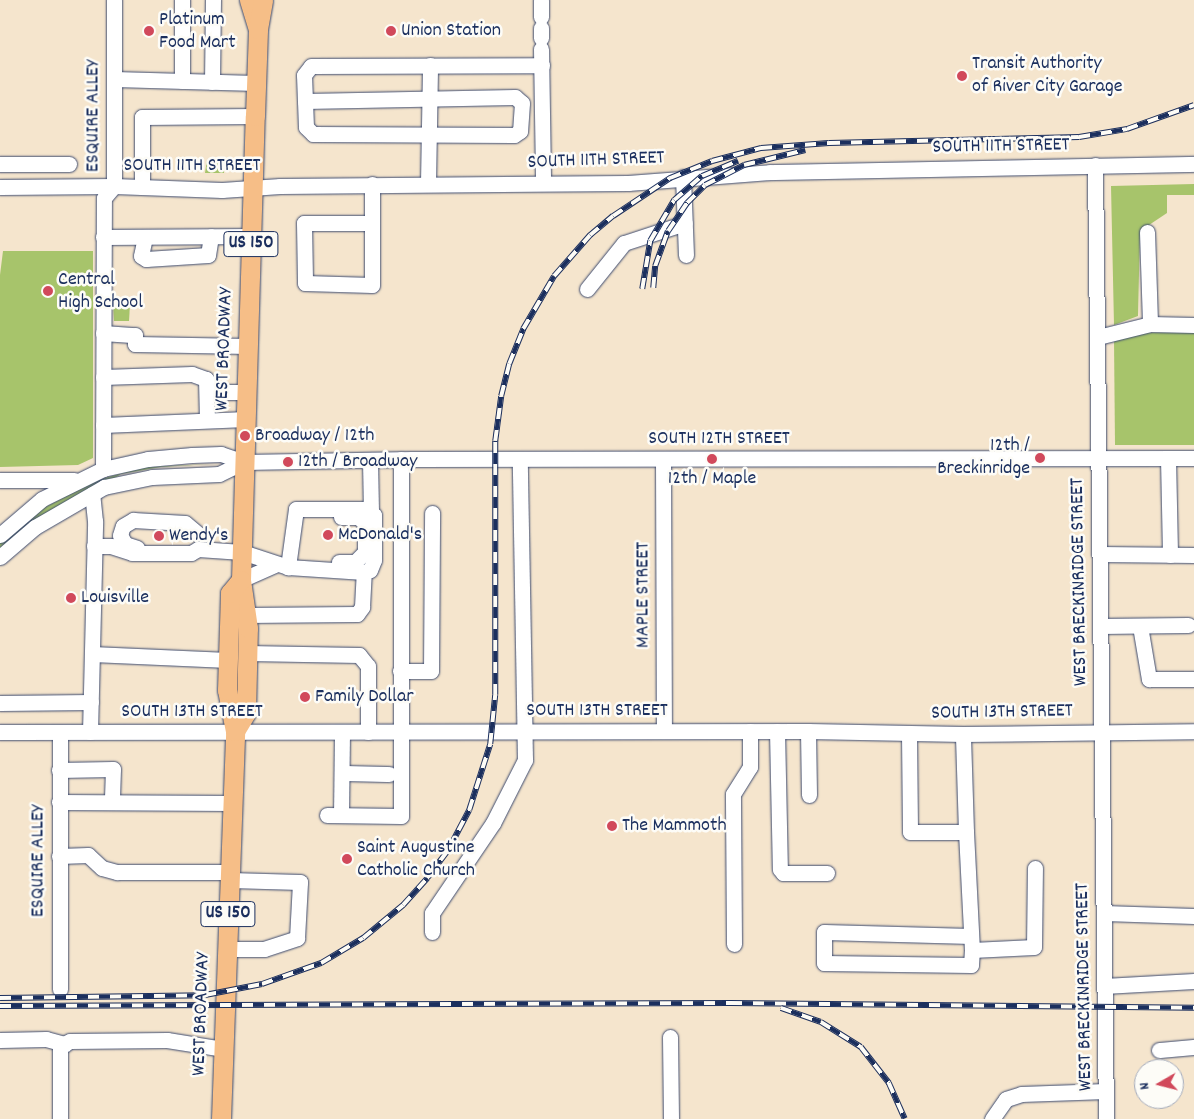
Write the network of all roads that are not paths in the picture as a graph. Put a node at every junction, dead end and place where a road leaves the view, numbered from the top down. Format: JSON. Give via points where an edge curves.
{"nodes":[{"id":1,"x":114,"y":0,"type":"edge"},
{"id":2,"x":182,"y":0,"type":"edge"},
{"id":3,"x":214,"y":0,"type":"edge"},
{"id":4,"x":249,"y":0,"type":"edge"},
{"id":5,"x":263,"y":0,"type":"edge"},
{"id":6,"x":541,"y":0,"type":"edge"},
{"id":7,"x":258,"y":28,"type":"junction"},
{"id":8,"x":542,"y":64,"type":"junction"},
{"id":9,"x":430,"y":65,"type":"junction"},
{"id":10,"x":114,"y":79,"type":"junction"},
{"id":11,"x":182,"y":81,"type":"junction"},
{"id":12,"x":212,"y":82,"type":"junction"},
{"id":13,"x":256,"y":83,"type":"junction"},
{"id":14,"x":429,"y":99,"type":"junction"},
{"id":15,"x":305,"y":101,"type":"junction"},
{"id":16,"x":255,"y":116,"type":"junction"},
{"id":17,"x":428,"y":135,"type":"junction"},
{"id":18,"x":0,"y":164,"type":"edge"},
{"id":19,"x":69,"y":164,"type":"dead end"},
{"id":20,"x":1194,"y":164,"type":"edge"},
{"id":21,"x":1095,"y":165,"type":"junction"},
{"id":22,"x":683,"y":177,"type":"junction"},
{"id":23,"x":428,"y":183,"type":"junction"},
{"id":24,"x":543,"y":183,"type":"junction"},
{"id":25,"x":372,"y":184,"type":"junction"},
{"id":26,"x":114,"y":186,"type":"junction"},
{"id":27,"x":0,"y":187,"type":"edge"},
{"id":28,"x":142,"y":187,"type":"junction"},
{"id":29,"x":253,"y":188,"type":"junction"},
{"id":30,"x":685,"y":223,"type":"junction"},
{"id":31,"x":372,"y":224,"type":"junction"},
{"id":32,"x":1147,"y":232,"type":"dead end"},
{"id":33,"x":211,"y":236,"type":"junction"},
{"id":34,"x":252,"y":236,"type":"junction"},
{"id":35,"x":103,"y":237,"type":"junction"},
{"id":36,"x":145,"y":237,"type":"junction"},
{"id":37,"x":686,"y":255,"type":"dead end"},
{"id":38,"x":586,"y":289,"type":"dead end"},
{"id":39,"x":1150,"y":324,"type":"junction"},
{"id":40,"x":1194,"y":325,"type":"edge"},
{"id":41,"x":103,"y":333,"type":"junction"},
{"id":42,"x":1098,"y":337,"type":"junction"},
{"id":43,"x":248,"y":346,"type":"junction"},
{"id":44,"x":103,"y":377,"type":"junction"},
{"id":45,"x":206,"y":379,"type":"junction"},
{"id":46,"x":246,"y":392,"type":"junction"},
{"id":47,"x":246,"y":419,"type":"junction"},
{"id":48,"x":207,"y":420,"type":"junction"},
{"id":49,"x":103,"y":425,"type":"junction"},
{"id":50,"x":1099,"y":458,"type":"junction"},
{"id":51,"x":1168,"y":458,"type":"junction"},
{"id":52,"x":1194,"y":458,"type":"edge"},
{"id":53,"x":401,"y":459,"type":"junction"},
{"id":54,"x":520,"y":459,"type":"junction"},
{"id":55,"x":663,"y":459,"type":"junction"},
{"id":56,"x":370,"y":460,"type":"junction"},
{"id":57,"x":244,"y":462,"type":"junction"},
{"id":58,"x":103,"y":469,"type":"junction"},
{"id":59,"x":0,"y":480,"type":"edge"},
{"id":60,"x":76,"y":480,"type":"junction"},
{"id":61,"x":92,"y":494,"type":"junction"},
{"id":62,"x":371,"y":511,"type":"junction"},
{"id":63,"x":432,"y":512,"type":"dead end"},
{"id":64,"x":293,"y":516,"type":"junction"},
{"id":65,"x":197,"y":533,"type":"junction"},
{"id":66,"x":0,"y":535,"type":"edge"},
{"id":67,"x":94,"y":546,"type":"junction"},
{"id":68,"x":111,"y":546,"type":"junction"},
{"id":69,"x":198,"y":549,"type":"junction"},
{"id":70,"x":242,"y":552,"type":"junction"},
{"id":71,"x":169,"y":553,"type":"junction"},
{"id":72,"x":1100,"y":554,"type":"junction"},
{"id":73,"x":1170,"y":555,"type":"junction"},
{"id":74,"x":1194,"y":555,"type":"edge"},
{"id":75,"x":0,"y":556,"type":"edge"},
{"id":76,"x":282,"y":566,"type":"junction"},
{"id":77,"x":322,"y":570,"type":"junction"},
{"id":78,"x":364,"y":572,"type":"junction"},
{"id":79,"x":241,"y":580,"type":"junction"},
{"id":80,"x":246,"y":615,"type":"junction"},
{"id":81,"x":1188,"y":625,"type":"dead end"},
{"id":82,"x":1100,"y":626,"type":"junction"},
{"id":83,"x":1140,"y":626,"type":"junction"},
{"id":84,"x":247,"y":653,"type":"junction"},
{"id":85,"x":92,"y":654,"type":"junction"},
{"id":86,"x":228,"y":660,"type":"junction"},
{"id":87,"x":400,"y":671,"type":"junction"},
{"id":88,"x":1194,"y":679,"type":"edge"},
{"id":89,"x":91,"y":702,"type":"junction"},
{"id":90,"x":0,"y":703,"type":"edge"},
{"id":91,"x":235,"y":731,"type":"junction"},
{"id":92,"x":664,"y":731,"type":"junction"},
{"id":93,"x":750,"y":731,"type":"junction"},
{"id":94,"x":777,"y":731,"type":"junction"},
{"id":95,"x":808,"y":731,"type":"junction"},
{"id":96,"x":1194,"y":731,"type":"edge"},
{"id":97,"x":0,"y":732,"type":"edge"},
{"id":98,"x":60,"y":732,"type":"junction"},
{"id":99,"x":90,"y":732,"type":"junction"},
{"id":100,"x":342,"y":732,"type":"junction"},
{"id":101,"x":368,"y":732,"type":"junction"},
{"id":102,"x":401,"y":732,"type":"junction"},
{"id":103,"x":525,"y":732,"type":"junction"},
{"id":104,"x":1102,"y":732,"type":"junction"},
{"id":105,"x":909,"y":734,"type":"junction"},
{"id":106,"x":963,"y":734,"type":"junction"},
{"id":107,"x":59,"y":770,"type":"junction"},
{"id":108,"x":342,"y":772,"type":"junction"},
{"id":109,"x":389,"y":774,"type":"dead end"},
{"id":110,"x":809,"y":795,"type":"dead end"},
{"id":111,"x":59,"y":802,"type":"junction"},
{"id":112,"x":112,"y":802,"type":"junction"},
{"id":113,"x":232,"y":803,"type":"junction"},
{"id":114,"x":966,"y":832,"type":"junction"},
{"id":115,"x":59,"y":856,"type":"junction"},
{"id":116,"x":1035,"y":868,"type":"dead end"},
{"id":117,"x":826,"y":873,"type":"dead end"},
{"id":118,"x":230,"y":876,"type":"junction"},
{"id":119,"x":1104,"y":913,"type":"junction"},
{"id":120,"x":1194,"y":916,"type":"edge"},
{"id":121,"x":432,"y":932,"type":"dead end"},
{"id":122,"x":971,"y":943,"type":"junction"},
{"id":123,"x":734,"y":944,"type":"dead end"},
{"id":124,"x":227,"y":949,"type":"junction"},
{"id":125,"x":1194,"y":981,"type":"edge"},
{"id":126,"x":1104,"y":986,"type":"junction"},
{"id":127,"x":60,"y":989,"type":"dead end"},
{"id":128,"x":670,"y":1038,"type":"dead end"},
{"id":129,"x":0,"y":1040,"type":"edge"},
{"id":130,"x":62,"y":1045,"type":"junction"},
{"id":131,"x":1194,"y":1047,"type":"edge"},
{"id":132,"x":224,"y":1049,"type":"junction"},
{"id":133,"x":1159,"y":1050,"type":"dead end"},
{"id":134,"x":1106,"y":1091,"type":"junction"},
{"id":135,"x":60,"y":1119,"type":"edge"},
{"id":136,"x":221,"y":1119,"type":"edge"},
{"id":137,"x":671,"y":1119,"type":"edge"},
{"id":138,"x":992,"y":1119,"type":"edge"},
{"id":139,"x":1106,"y":1119,"type":"edge"}],
"edges":[{"from":1,"to":10,"type":"street","name":"ESQUIRE ALLEY"},
{"from":2,"to":11,"type":"street"},
{"from":3,"to":12,"type":"street"},
{"from":4,"to":7,"type":"main road","name":"WEST BROADWAY","number":"US 150"},
{"from":5,"to":7,"type":"main road","name":"WEST BROADWAY","number":"US 150"},
{"from":6,"to":8,"type":"street"},
{"from":7,"to":13,"type":"main road","name":"WEST BROADWAY","number":"US 150"},
{"from":8,"to":9,"type":"street"},
{"from":8,"to":24,"type":"street"},
{"from":9,"to":14,"type":"street"},
{"from":9,"to":15,"type":"street","via":[[311,66],[304,75]]},
{"from":10,"to":11,"type":"street"},
{"from":10,"to":26,"type":"street","name":"ESQUIRE ALLEY"},
{"from":11,"to":12,"type":"street"},
{"from":12,"to":13,"type":"street"},
{"from":13,"to":16,"type":"main road","name":"WEST BROADWAY","number":"US 150"},
{"from":14,"to":15,"type":"street"},
{"from":14,"to":17,"type":"street"},
{"from":14,"to":17,"type":"street","via":[[516,97],[522,103],[518,134]]},
{"from":15,"to":17,"type":"street","via":[[306,127],[313,134]]},
{"from":16,"to":28,"type":"street","via":[[142,117]]},
{"from":16,"to":29,"type":"main road","name":"WEST BROADWAY","number":"US 150"},
{"from":17,"to":23,"type":"street"},
{"from":18,"to":19,"type":"street"},
{"from":20,"to":21,"type":"street","name":"SOUTH 11TH STREET"},
{"from":21,"to":22,"type":"street","name":"SOUTH 11TH STREET"},
{"from":21,"to":42,"type":"street","name":"WEST BRECKINRIDGE STREET"},
{"from":22,"to":24,"type":"street","name":"SOUTH 11TH STREET","via":[[628,184]]},
{"from":22,"to":30,"type":"street"},
{"from":23,"to":24,"type":"street","name":"SOUTH 11TH STREET"},
{"from":23,"to":25,"type":"street","name":"SOUTH 11TH STREET"},
{"from":25,"to":29,"type":"street","name":"SOUTH 11TH STREET"},
{"from":25,"to":31,"type":"street"},
{"from":26,"to":27,"type":"street","name":"SOUTH 11TH STREET"},
{"from":26,"to":28,"type":"street","name":"SOUTH 11TH STREET"},
{"from":26,"to":35,"type":"street","name":"ESQUIRE ALLEY","via":[[104,198]]},
{"from":28,"to":29,"type":"street","name":"SOUTH 11TH STREET"},
{"from":29,"to":34,"type":"main road","name":"WEST BROADWAY","number":"US 150"},
{"from":30,"to":37,"type":"street"},
{"from":30,"to":38,"type":"street","via":[[624,243]]},
{"from":31,"to":31,"type":"street","via":[[372,285],[305,283],[304,223]]},
{"from":32,"to":39,"type":"street"},
{"from":33,"to":34,"type":"street"},
{"from":33,"to":36,"type":"street"},
{"from":33,"to":36,"type":"street","via":[[208,256],[146,259],[141,256]]},
{"from":34,"to":43,"type":"main road","name":"WEST BROADWAY","number":"US 150"},
{"from":35,"to":36,"type":"street"},
{"from":35,"to":41,"type":"street","name":"ESQUIRE ALLEY"},
{"from":39,"to":40,"type":"street"},
{"from":39,"to":42,"type":"street"},
{"from":41,"to":43,"type":"street","via":[[135,336],[135,344]]},
{"from":41,"to":44,"type":"street","name":"ESQUIRE ALLEY"},
{"from":42,"to":50,"type":"street","name":"WEST BRECKINRIDGE STREET"},
{"from":43,"to":46,"type":"main road","name":"WEST BROADWAY","number":"US 150"},
{"from":44,"to":45,"type":"street","via":[[192,374]]},
{"from":44,"to":49,"type":"street","name":"ESQUIRE ALLEY"},
{"from":45,"to":46,"type":"street","via":[[212,388],[220,392]]},
{"from":45,"to":48,"type":"street"},
{"from":46,"to":47,"type":"main road","name":"WEST BROADWAY","number":"US 150"},
{"from":47,"to":48,"type":"street"},
{"from":47,"to":57,"type":"main road","name":"WEST BROADWAY","number":"US 150"},
{"from":48,"to":49,"type":"street"},
{"from":49,"to":58,"type":"street","name":"ESQUIRE ALLEY"},
{"from":50,"to":51,"type":"street","name":"SOUTH 12TH STREET"},
{"from":50,"to":55,"type":"street","name":"SOUTH 12TH STREET"},
{"from":50,"to":72,"type":"street","name":"WEST BRECKINRIDGE STREET"},
{"from":51,"to":52,"type":"street","name":"SOUTH 12TH STREET"},
{"from":51,"to":73,"type":"street"},
{"from":53,"to":54,"type":"street","name":"SOUTH 12TH STREET"},
{"from":53,"to":56,"type":"street","name":"SOUTH 12TH STREET"},
{"from":53,"to":87,"type":"street"},
{"from":54,"to":55,"type":"street","name":"SOUTH 12TH STREET"},
{"from":54,"to":103,"type":"street"},
{"from":55,"to":92,"type":"street","name":"MAPLE STREET"},
{"from":56,"to":57,"type":"street","name":"SOUTH 12TH STREET"},
{"from":56,"to":62,"type":"street"},
{"from":57,"to":58,"type":"street","via":[[221,454],[192,455],[148,459]]},
{"from":57,"to":61,"type":"street","via":[[219,474],[131,480]]},
{"from":57,"to":70,"type":"main road","name":"WEST BROADWAY","number":"US 150"},
{"from":58,"to":60,"type":"street"},
{"from":59,"to":60,"type":"street"},
{"from":60,"to":66,"type":"street","via":[[42,499]]},
{"from":61,"to":67,"type":"street"},
{"from":61,"to":75,"type":"street","via":[[35,527]]},
{"from":62,"to":64,"type":"street","via":[[300,507]]},
{"from":62,"to":78,"type":"street","via":[[374,515],[374,560],[370,570]]},
{"from":63,"to":87,"type":"street","via":[[431,671]]},
{"from":64,"to":76,"type":"street"},
{"from":64,"to":77,"type":"street","via":[[358,517],[365,523],[364,557],[355,562],[332,562]]},
{"from":65,"to":68,"type":"street","via":[[187,514],[133,511],[117,518],[111,528]]},
{"from":65,"to":69,"type":"street"},
{"from":65,"to":71,"type":"street","via":[[185,523],[174,521],[133,520],[120,530],[121,541],[128,546],[163,549]]},
{"from":67,"to":68,"type":"street"},
{"from":67,"to":85,"type":"street"},
{"from":68,"to":71,"type":"street","via":[[132,553]]},
{"from":69,"to":70,"type":"street"},
{"from":69,"to":71,"type":"street","via":[[191,553]]},
{"from":70,"to":76,"type":"street"},
{"from":70,"to":79,"type":"main road","name":"WEST BROADWAY","number":"US 150"},
{"from":72,"to":73,"type":"street"},
{"from":72,"to":82,"type":"street","name":"WEST BRECKINRIDGE STREET"},
{"from":73,"to":74,"type":"street"},
{"from":76,"to":77,"type":"street"},
{"from":76,"to":79,"type":"street"},
{"from":77,"to":78,"type":"street"},
{"from":78,"to":80,"type":"street","via":[[362,607],[357,614]]},
{"from":79,"to":80,"type":"main road","name":"WEST BROADWAY","number":"US 150"},
{"from":79,"to":86,"type":"main road","name":"WEST BROADWAY","number":"US 150","via":[[230,593]]},
{"from":80,"to":84,"type":"main road","name":"WEST BROADWAY","number":"US 150"},
{"from":81,"to":83,"type":"street"},
{"from":82,"to":83,"type":"street"},
{"from":82,"to":104,"type":"street","name":"WEST BRECKINRIDGE STREET"},
{"from":83,"to":88,"type":"street","via":[[1149,679]]},
{"from":84,"to":91,"type":"main road","name":"WEST BROADWAY","number":"US 150","via":[[246,712]]},
{"from":84,"to":101,"type":"street","via":[[359,655],[368,666]]},
{"from":85,"to":86,"type":"street"},
{"from":85,"to":89,"type":"street"},
{"from":86,"to":91,"type":"main road","name":"WEST BROADWAY","number":"US 150","via":[[226,690]]},
{"from":87,"to":102,"type":"street"},
{"from":89,"to":90,"type":"street"},
{"from":89,"to":99,"type":"street"},
{"from":91,"to":99,"type":"street","name":"SOUTH 13TH STREET"},
{"from":91,"to":100,"type":"street","name":"SOUTH 13TH STREET"},
{"from":91,"to":113,"type":"main road","name":"WEST BROADWAY","number":"US 150"},
{"from":92,"to":93,"type":"street","name":"SOUTH 13TH STREET"},
{"from":92,"to":103,"type":"street","name":"SOUTH 13TH STREET"},
{"from":93,"to":94,"type":"street","name":"SOUTH 13TH STREET"},
{"from":93,"to":123,"type":"street","via":[[750,768],[733,794]]},
{"from":94,"to":95,"type":"street","name":"SOUTH 13TH STREET"},
{"from":94,"to":117,"type":"street","via":[[780,869],[783,873]]},
{"from":95,"to":105,"type":"street","name":"SOUTH 13TH STREET"},
{"from":95,"to":110,"type":"street"},
{"from":96,"to":104,"type":"street","name":"SOUTH 13TH STREET"},
{"from":97,"to":98,"type":"street","name":"SOUTH 13TH STREET"},
{"from":98,"to":99,"type":"street","name":"SOUTH 13TH STREET"},
{"from":98,"to":107,"type":"street","name":"ESQUIRE ALLEY"},
{"from":100,"to":101,"type":"street","name":"SOUTH 13TH STREET"},
{"from":100,"to":108,"type":"street"},
{"from":101,"to":102,"type":"street","name":"SOUTH 13TH STREET"},
{"from":102,"to":103,"type":"street","name":"SOUTH 13TH STREET"},
{"from":102,"to":108,"type":"street","via":[[401,816],[334,815]]},
{"from":103,"to":121,"type":"street","via":[[525,760],[493,823],[432,913]]},
{"from":104,"to":106,"type":"street","name":"SOUTH 13TH STREET"},
{"from":104,"to":119,"type":"street","name":"WEST BRECKINRIDGE STREET"},
{"from":105,"to":106,"type":"street","name":"SOUTH 13TH STREET"},
{"from":105,"to":114,"type":"street","via":[[910,832]]},
{"from":106,"to":114,"type":"street"},
{"from":107,"to":111,"type":"street","name":"ESQUIRE ALLEY"},
{"from":107,"to":112,"type":"street","via":[[113,769]]},
{"from":108,"to":109,"type":"street"},
{"from":111,"to":112,"type":"street"},
{"from":111,"to":115,"type":"street","name":"ESQUIRE ALLEY"},
{"from":112,"to":113,"type":"street"},
{"from":113,"to":118,"type":"main road","name":"WEST BROADWAY","number":"US 150"},
{"from":114,"to":122,"type":"street"},
{"from":115,"to":118,"type":"street","via":[[88,855],[102,868],[117,872]]},
{"from":115,"to":127,"type":"street","name":"ESQUIRE ALLEY"},
{"from":116,"to":122,"type":"street","via":[[1034,946]]},
{"from":118,"to":124,"type":"main road","name":"WEST BROADWAY","number":"US 150"},
{"from":118,"to":124,"type":"street","via":[[300,882],[297,938],[264,949]]},
{"from":119,"to":120,"type":"street"},
{"from":119,"to":126,"type":"street","name":"WEST BRECKINRIDGE STREET"},
{"from":122,"to":122,"type":"street","via":[[824,932],[824,963],[972,965]]},
{"from":124,"to":132,"type":"main road","name":"WEST BROADWAY","number":"US 150"},
{"from":125,"to":126,"type":"street"},
{"from":126,"to":134,"type":"street","name":"WEST BRECKINRIDGE STREET"},
{"from":128,"to":137,"type":"street"},
{"from":129,"to":130,"type":"street","via":[[46,1039]]},
{"from":130,"to":132,"type":"street","via":[[70,1040],[167,1040]]},
{"from":130,"to":135,"type":"street"},
{"from":131,"to":133,"type":"street"},
{"from":132,"to":136,"type":"main road","name":"WEST BROADWAY","number":"US 150"},
{"from":134,"to":138,"type":"street","via":[[1021,1094],[1006,1099]]},
{"from":134,"to":139,"type":"street","name":"WEST BRECKINRIDGE STREET"}]}
